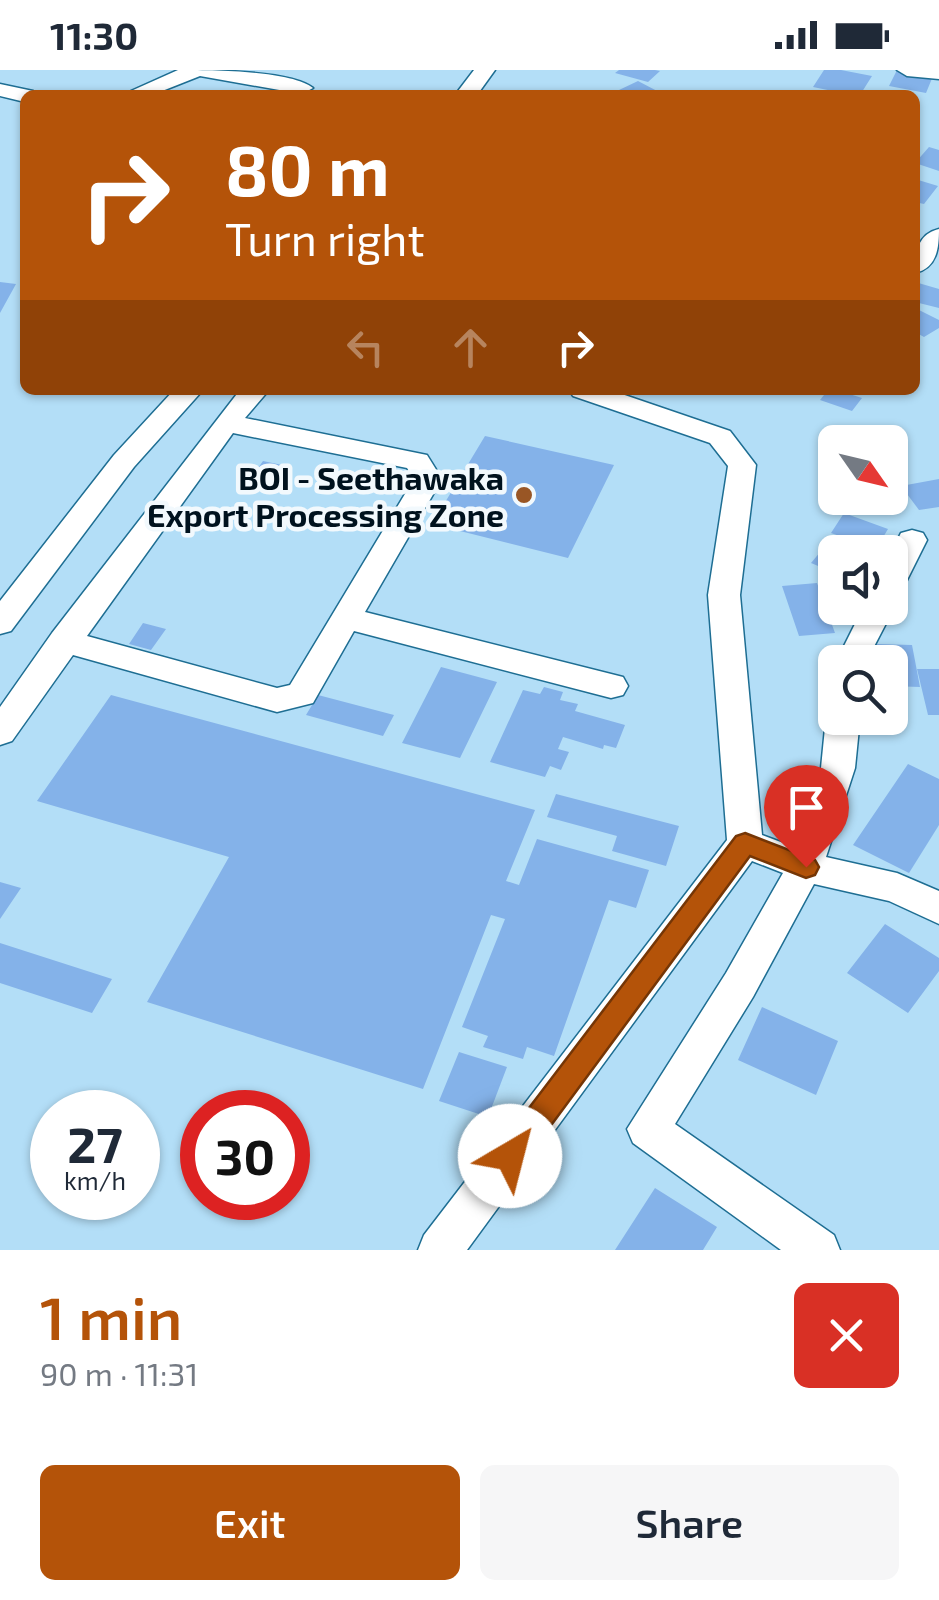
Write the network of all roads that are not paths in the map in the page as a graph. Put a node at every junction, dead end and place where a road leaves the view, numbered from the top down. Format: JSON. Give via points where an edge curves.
{"nodes":[{"id":1,"x":200,"y":70,"type":"edge"},
{"id":2,"x":485,"y":70,"type":"edge"},
{"id":3,"x":907,"y":70,"type":"edge"},
{"id":4,"x":939,"y":73,"type":"edge"},
{"id":5,"x":302,"y":88,"type":"dead end"},
{"id":6,"x":146,"y":90,"type":"edge"},
{"id":7,"x":470,"y":90,"type":"edge"},
{"id":8,"x":939,"y":236,"type":"edge"},
{"id":9,"x":920,"y":260,"type":"edge"},
{"id":10,"x":184,"y":395,"type":"edge"},
{"id":11,"x":251,"y":395,"type":"edge"},
{"id":12,"x":598,"y":395,"type":"edge"},
{"id":13,"x":226,"y":423,"type":"junction"},
{"id":14,"x":912,"y":540,"type":"dead end"},
{"id":15,"x":908,"y":548,"type":"edge"},
{"id":16,"x":346,"y":618,"type":"junction"},
{"id":17,"x":0,"y":623,"type":"edge"},
{"id":18,"x":63,"y":642,"type":"junction"},
{"id":19,"x":611,"y":686,"type":"dead end"},
{"id":20,"x":0,"y":732,"type":"edge"},
{"id":21,"x":841,"y":735,"type":"edge"},
{"id":22,"x":745,"y":844,"type":"junction"},
{"id":23,"x":806,"y":867,"type":"junction"},
{"id":24,"x":939,"y":908,"type":"edge"},
{"id":25,"x":440,"y":1250,"type":"edge"},
{"id":26,"x":818,"y":1250,"type":"edge"}],
"edges":[{"from":1,"to":5,"type":"street"},
{"from":1,"to":6,"type":"street"},
{"from":2,"to":7,"type":"street"},
{"from":3,"to":4,"type":"street"},
{"from":8,"to":9,"type":"street"},
{"from":10,"to":17,"type":"street","via":[[124,460]]},
{"from":11,"to":13,"type":"street"},
{"from":12,"to":22,"type":"street","via":[[720,437],[742,465],[724,595]]},
{"from":13,"to":16,"type":"street","via":[[417,461],[428,479]]},
{"from":13,"to":18,"type":"street"},
{"from":14,"to":15,"type":"street"},
{"from":16,"to":18,"type":"street","via":[[301,694],[277,700]]},
{"from":16,"to":19,"type":"street"},
{"from":18,"to":20,"type":"street"},
{"from":21,"to":23,"type":"street"},
{"from":22,"to":23,"type":"street"},
{"from":22,"to":25,"type":"street"},
{"from":23,"to":24,"type":"street","via":[[897,888]]},
{"from":23,"to":26,"type":"street","via":[[648,1129]]}]}
